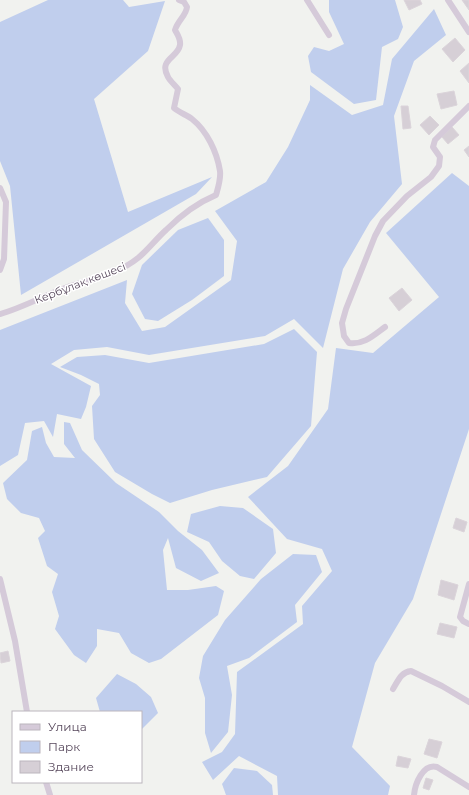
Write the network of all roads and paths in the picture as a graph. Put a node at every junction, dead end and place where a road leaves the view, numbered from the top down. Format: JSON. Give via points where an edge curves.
{"nodes":[{"id":1,"x":179,"y":0,"type":"edge"},
{"id":2,"x":307,"y":0,"type":"edge"},
{"id":3,"x":448,"y":0,"type":"edge"},
{"id":4,"x":469,"y":32,"type":"edge"},
{"id":5,"x":329,"y":35,"type":"dead end"},
{"id":6,"x":469,"y":106,"type":"edge"},
{"id":7,"x":0,"y":188,"type":"edge"},
{"id":8,"x":0,"y":270,"type":"edge"},
{"id":9,"x":0,"y":314,"type":"edge"},
{"id":10,"x":385,"y":327,"type":"dead end"},
{"id":11,"x":0,"y":578,"type":"edge"},
{"id":12,"x":469,"y":584,"type":"edge"},
{"id":13,"x":469,"y":624,"type":"edge"},
{"id":14,"x":393,"y":689,"type":"dead end"},
{"id":15,"x":469,"y":702,"type":"edge"},
{"id":16,"x":27,"y":711,"type":"edge"},
{"id":17,"x":46,"y":783,"type":"edge"},
{"id":18,"x":469,"y":787,"type":"edge"},
{"id":19,"x":50,"y":795,"type":"edge"},
{"id":20,"x":414,"y":795,"type":"edge"}],
"edges":[{"from":1,"to":9,"type":"street","name":"Кербұлақ көшесі","via":[[187,7],[175,30],[180,45],[165,68],[168,77],[178,89],[174,108],[192,119],[203,130],[215,152],[220,172],[216,195],[185,213],[138,258],[117,271],[66,287]]},
{"from":2,"to":5,"type":"street"},
{"from":3,"to":4,"type":"street"},
{"from":6,"to":10,"type":"street","via":[[435,140],[433,147],[440,157],[439,166],[383,221],[342,322],[344,336],[349,343],[357,344],[370,339]]},
{"from":7,"to":8,"type":"street","via":[[6,202],[4,259]]},
{"from":11,"to":16,"type":"street","via":[[15,641]]},
{"from":12,"to":13,"type":"street","via":[[460,617]]},
{"from":14,"to":15,"type":"street","via":[[402,674],[411,671]]},
{"from":17,"to":19,"type":"street"},
{"from":18,"to":20,"type":"street","via":[[433,766],[419,777]]}]}
